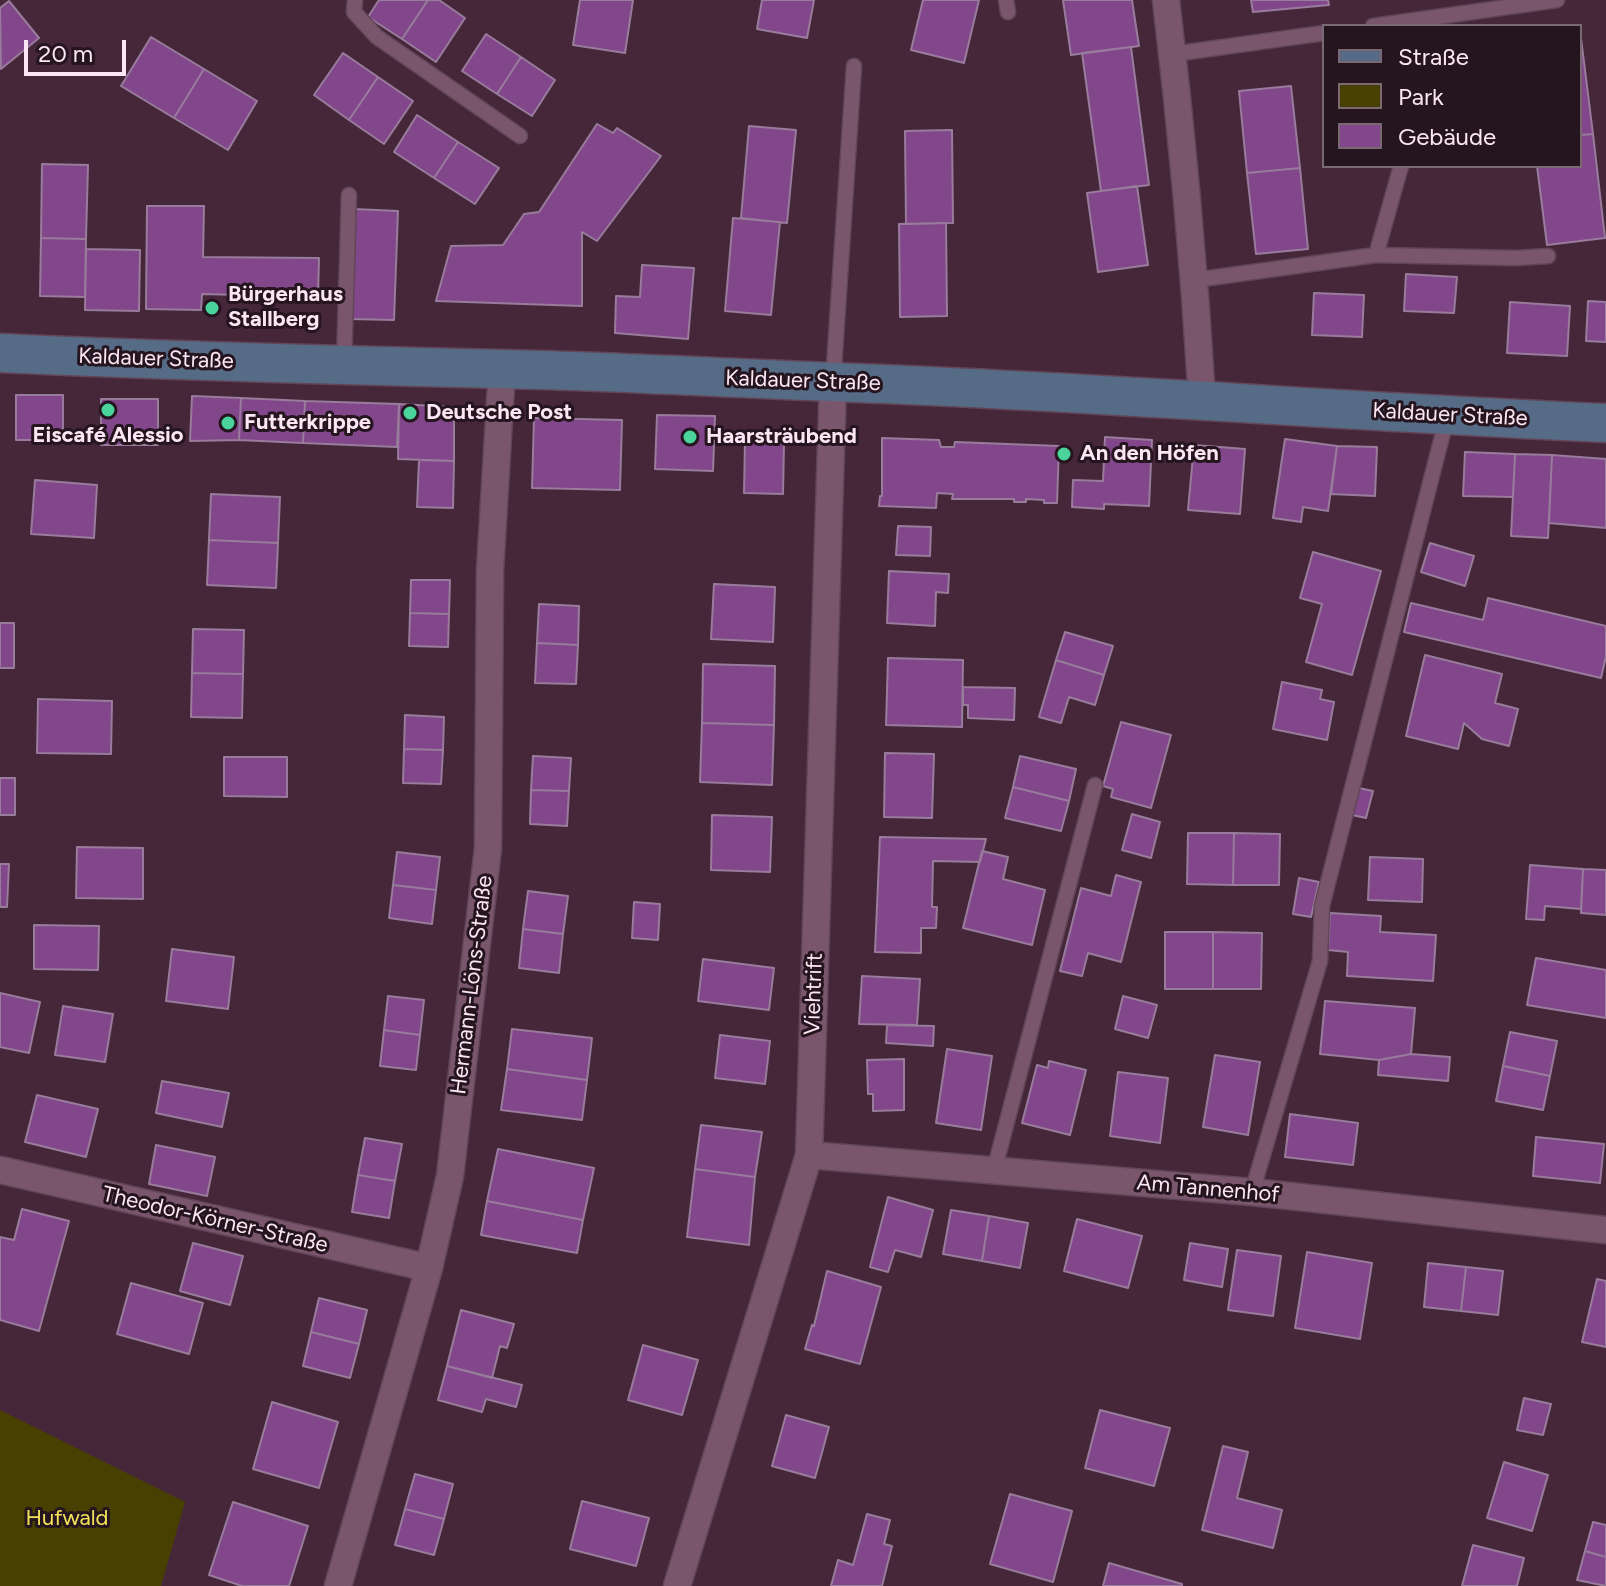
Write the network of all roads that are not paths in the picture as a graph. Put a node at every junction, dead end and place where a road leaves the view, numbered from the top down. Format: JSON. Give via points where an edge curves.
{"nodes":[{"id":1,"x":355,"y":0,"type":"edge"},
{"id":2,"x":1166,"y":0,"type":"edge"},
{"id":3,"x":1557,"y":0,"type":"edge"},
{"id":4,"x":1387,"y":24,"type":"edge"},
{"id":5,"x":1322,"y":33,"type":"edge"},
{"id":6,"x":1173,"y":54,"type":"junction"},
{"id":7,"x":854,"y":66,"type":"dead end"},
{"id":8,"x":520,"y":136,"type":"dead end"},
{"id":9,"x":1400,"y":168,"type":"edge"},
{"id":10,"x":349,"y":195,"type":"dead end"},
{"id":11,"x":1376,"y":255,"type":"junction"},
{"id":12,"x":1548,"y":256,"type":"dead end"},
{"id":13,"x":1195,"y":280,"type":"junction"},
{"id":14,"x":0,"y":353,"type":"edge"},
{"id":15,"x":344,"y":365,"type":"junction"},
{"id":16,"x":502,"y":369,"type":"junction"},
{"id":17,"x":833,"y":382,"type":"junction"},
{"id":18,"x":1202,"y":399,"type":"junction"},
{"id":19,"x":1447,"y":416,"type":"junction"},
{"id":20,"x":1606,"y":423,"type":"edge"},
{"id":21,"x":1095,"y":785,"type":"dead end"},
{"id":22,"x":809,"y":1155,"type":"junction"},
{"id":23,"x":0,"y":1170,"type":"edge"},
{"id":24,"x":994,"y":1171,"type":"junction"},
{"id":25,"x":1252,"y":1192,"type":"junction"},
{"id":26,"x":1606,"y":1230,"type":"edge"},
{"id":27,"x":429,"y":1268,"type":"junction"},
{"id":28,"x":338,"y":1586,"type":"edge"},
{"id":29,"x":677,"y":1586,"type":"edge"}],
"edges":[{"from":1,"to":8,"type":"lane","via":[[354,12],[377,37]]},
{"from":2,"to":6,"type":"street"},
{"from":3,"to":4,"type":"lane"},
{"from":5,"to":6,"type":"lane"},
{"from":6,"to":13,"type":"street"},
{"from":7,"to":17,"type":"lane"},
{"from":9,"to":11,"type":"lane"},
{"from":10,"to":15,"type":"lane"},
{"from":11,"to":12,"type":"lane"},
{"from":11,"to":13,"type":"lane"},
{"from":13,"to":18,"type":"street"},
{"from":14,"to":15,"type":"street","name":"Kaldauer Straße"},
{"from":15,"to":16,"type":"street","name":"Kaldauer Straße"},
{"from":16,"to":17,"type":"street","name":"Kaldauer Straße"},
{"from":16,"to":27,"type":"street","name":"Hermann-Löns-Straße","via":[[490,570],[488,848],[450,1176]]},
{"from":17,"to":18,"type":"street","name":"Kaldauer Straße"},
{"from":17,"to":22,"type":"street","name":"Viehtrift"},
{"from":18,"to":19,"type":"street","name":"Kaldauer Straße"},
{"from":19,"to":20,"type":"street","name":"Kaldauer Straße"},
{"from":19,"to":25,"type":"lane","via":[[1322,906],[1320,961]]},
{"from":21,"to":24,"type":"lane"},
{"from":22,"to":24,"type":"street","name":"Am Tannenhof"},
{"from":22,"to":29,"type":"street","name":"Viehtrift"},
{"from":23,"to":27,"type":"street","name":"Theodor-Körner-Straße"},
{"from":24,"to":25,"type":"street","name":"Am Tannenhof"},
{"from":25,"to":26,"type":"street","name":"Am Tannenhof"},
{"from":27,"to":28,"type":"street","name":"Hermann-Löns-Straße"}]}
